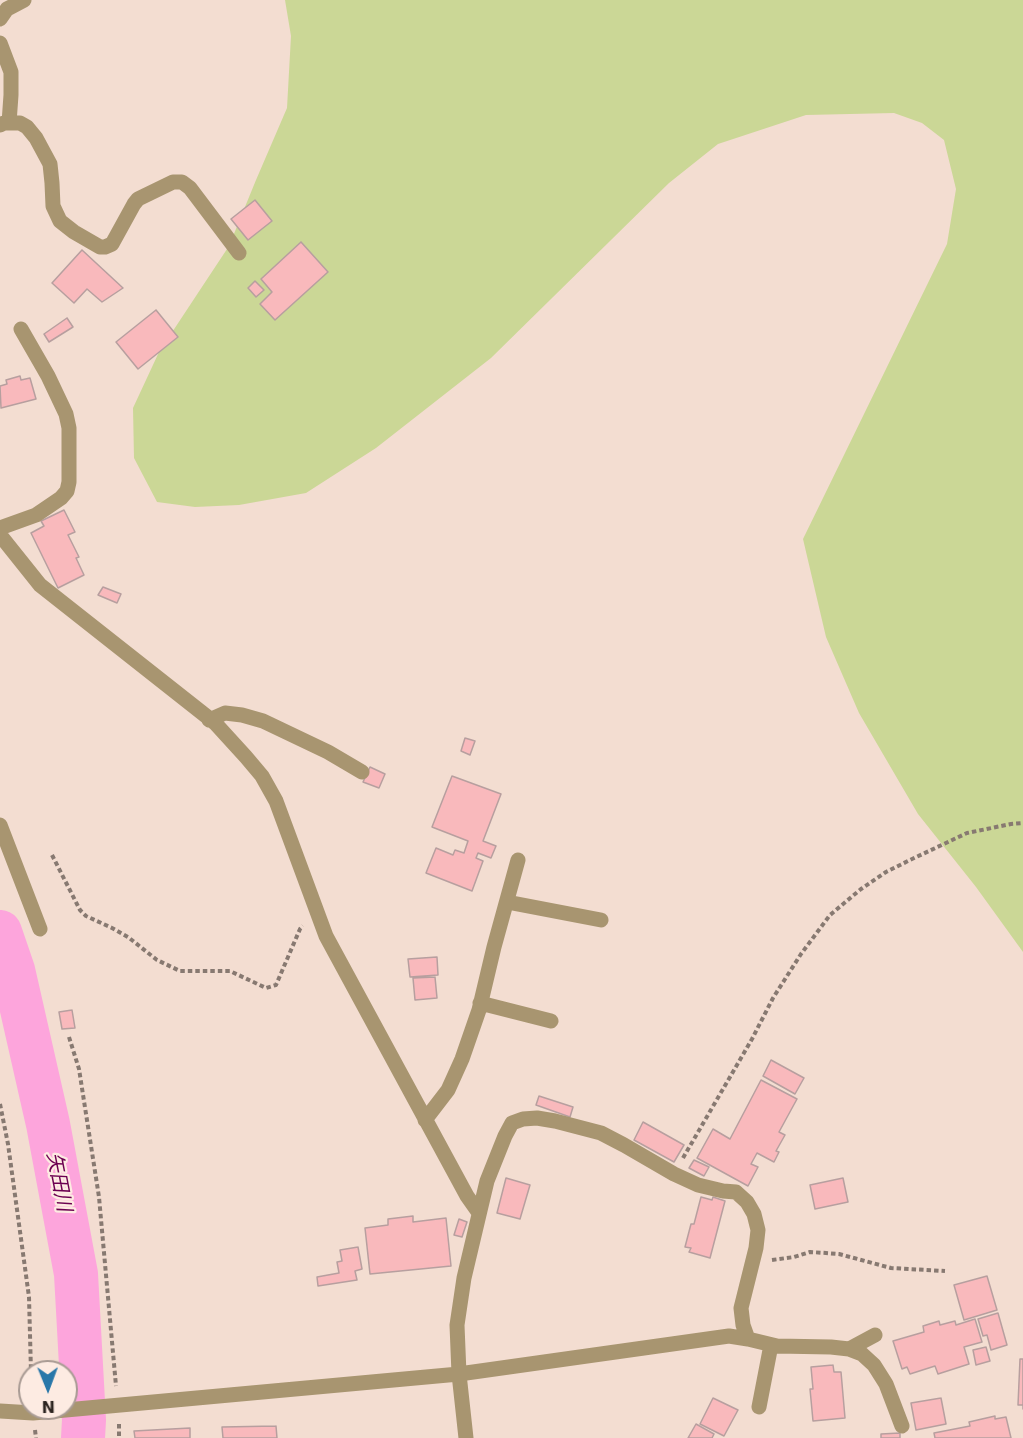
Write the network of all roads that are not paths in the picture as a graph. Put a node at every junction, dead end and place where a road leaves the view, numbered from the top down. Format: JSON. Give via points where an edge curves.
{"nodes":[{"id":1,"x":24,"y":0,"type":"edge"},
{"id":2,"x":0,"y":19,"type":"edge"},
{"id":3,"x":0,"y":43,"type":"edge"},
{"id":4,"x":4,"y":124,"type":"edge"},
{"id":5,"x":239,"y":253,"type":"dead end"},
{"id":6,"x":21,"y":329,"type":"dead end"},
{"id":7,"x":0,"y":528,"type":"edge"},
{"id":8,"x":0,"y":535,"type":"edge"},
{"id":9,"x":209,"y":720,"type":"junction"},
{"id":10,"x":362,"y":771,"type":"dead end"},
{"id":11,"x":0,"y":825,"type":"edge"},
{"id":12,"x":518,"y":860,"type":"dead end"},
{"id":13,"x":507,"y":902,"type":"junction"},
{"id":14,"x":601,"y":920,"type":"dead end"},
{"id":15,"x":40,"y":929,"type":"dead end"},
{"id":16,"x":480,"y":1003,"type":"junction"},
{"id":17,"x":551,"y":1021,"type":"dead end"},
{"id":18,"x":425,"y":1120,"type":"junction"},
{"id":19,"x":479,"y":1212,"type":"junction"},
{"id":20,"x":875,"y":1335,"type":"dead end"},
{"id":21,"x":747,"y":1339,"type":"junction"},
{"id":22,"x":771,"y":1345,"type":"junction"},
{"id":23,"x":849,"y":1349,"type":"junction"},
{"id":24,"x":459,"y":1374,"type":"junction"},
{"id":25,"x":759,"y":1407,"type":"dead end"},
{"id":26,"x":0,"y":1410,"type":"edge"},
{"id":27,"x":902,"y":1426,"type":"dead end"},
{"id":28,"x":466,"y":1438,"type":"edge"}],
"edges":[{"from":1,"to":2,"type":"street","via":[[7,9]]},
{"from":3,"to":4,"type":"street","via":[[11,72],[11,95]]},
{"from":4,"to":5,"type":"street","via":[[20,123],[36,138],[50,164],[53,206],[60,221],[100,247],[112,244],[138,199],[173,182],[182,182]]},
{"from":6,"to":7,"type":"street","via":[[66,414],[69,482],[62,498],[36,515]]},
{"from":8,"to":9,"type":"street","via":[[40,585]]},
{"from":9,"to":10,"type":"street","via":[[225,713],[263,721]]},
{"from":9,"to":18,"type":"street","via":[[262,776],[276,801],[326,936]]},
{"from":11,"to":15,"type":"street"},
{"from":12,"to":13,"type":"street"},
{"from":13,"to":14,"type":"street"},
{"from":13,"to":16,"type":"street"},
{"from":16,"to":17,"type":"street"},
{"from":16,"to":18,"type":"street","via":[[448,1090]]},
{"from":18,"to":19,"type":"street"},
{"from":19,"to":21,"type":"street","via":[[505,1136],[512,1123],[523,1119],[555,1121],[601,1133],[698,1185],[736,1192],[754,1214],[758,1230],[741,1308]]},
{"from":19,"to":24,"type":"street","via":[[457,1325]]},
{"from":20,"to":23,"type":"street"},
{"from":21,"to":22,"type":"street"},
{"from":21,"to":24,"type":"street","via":[[729,1336]]},
{"from":22,"to":23,"type":"street"},
{"from":22,"to":25,"type":"street"},
{"from":23,"to":27,"type":"street","via":[[874,1365]]},
{"from":24,"to":26,"type":"street","via":[[33,1413]]},
{"from":24,"to":28,"type":"street"}]}
